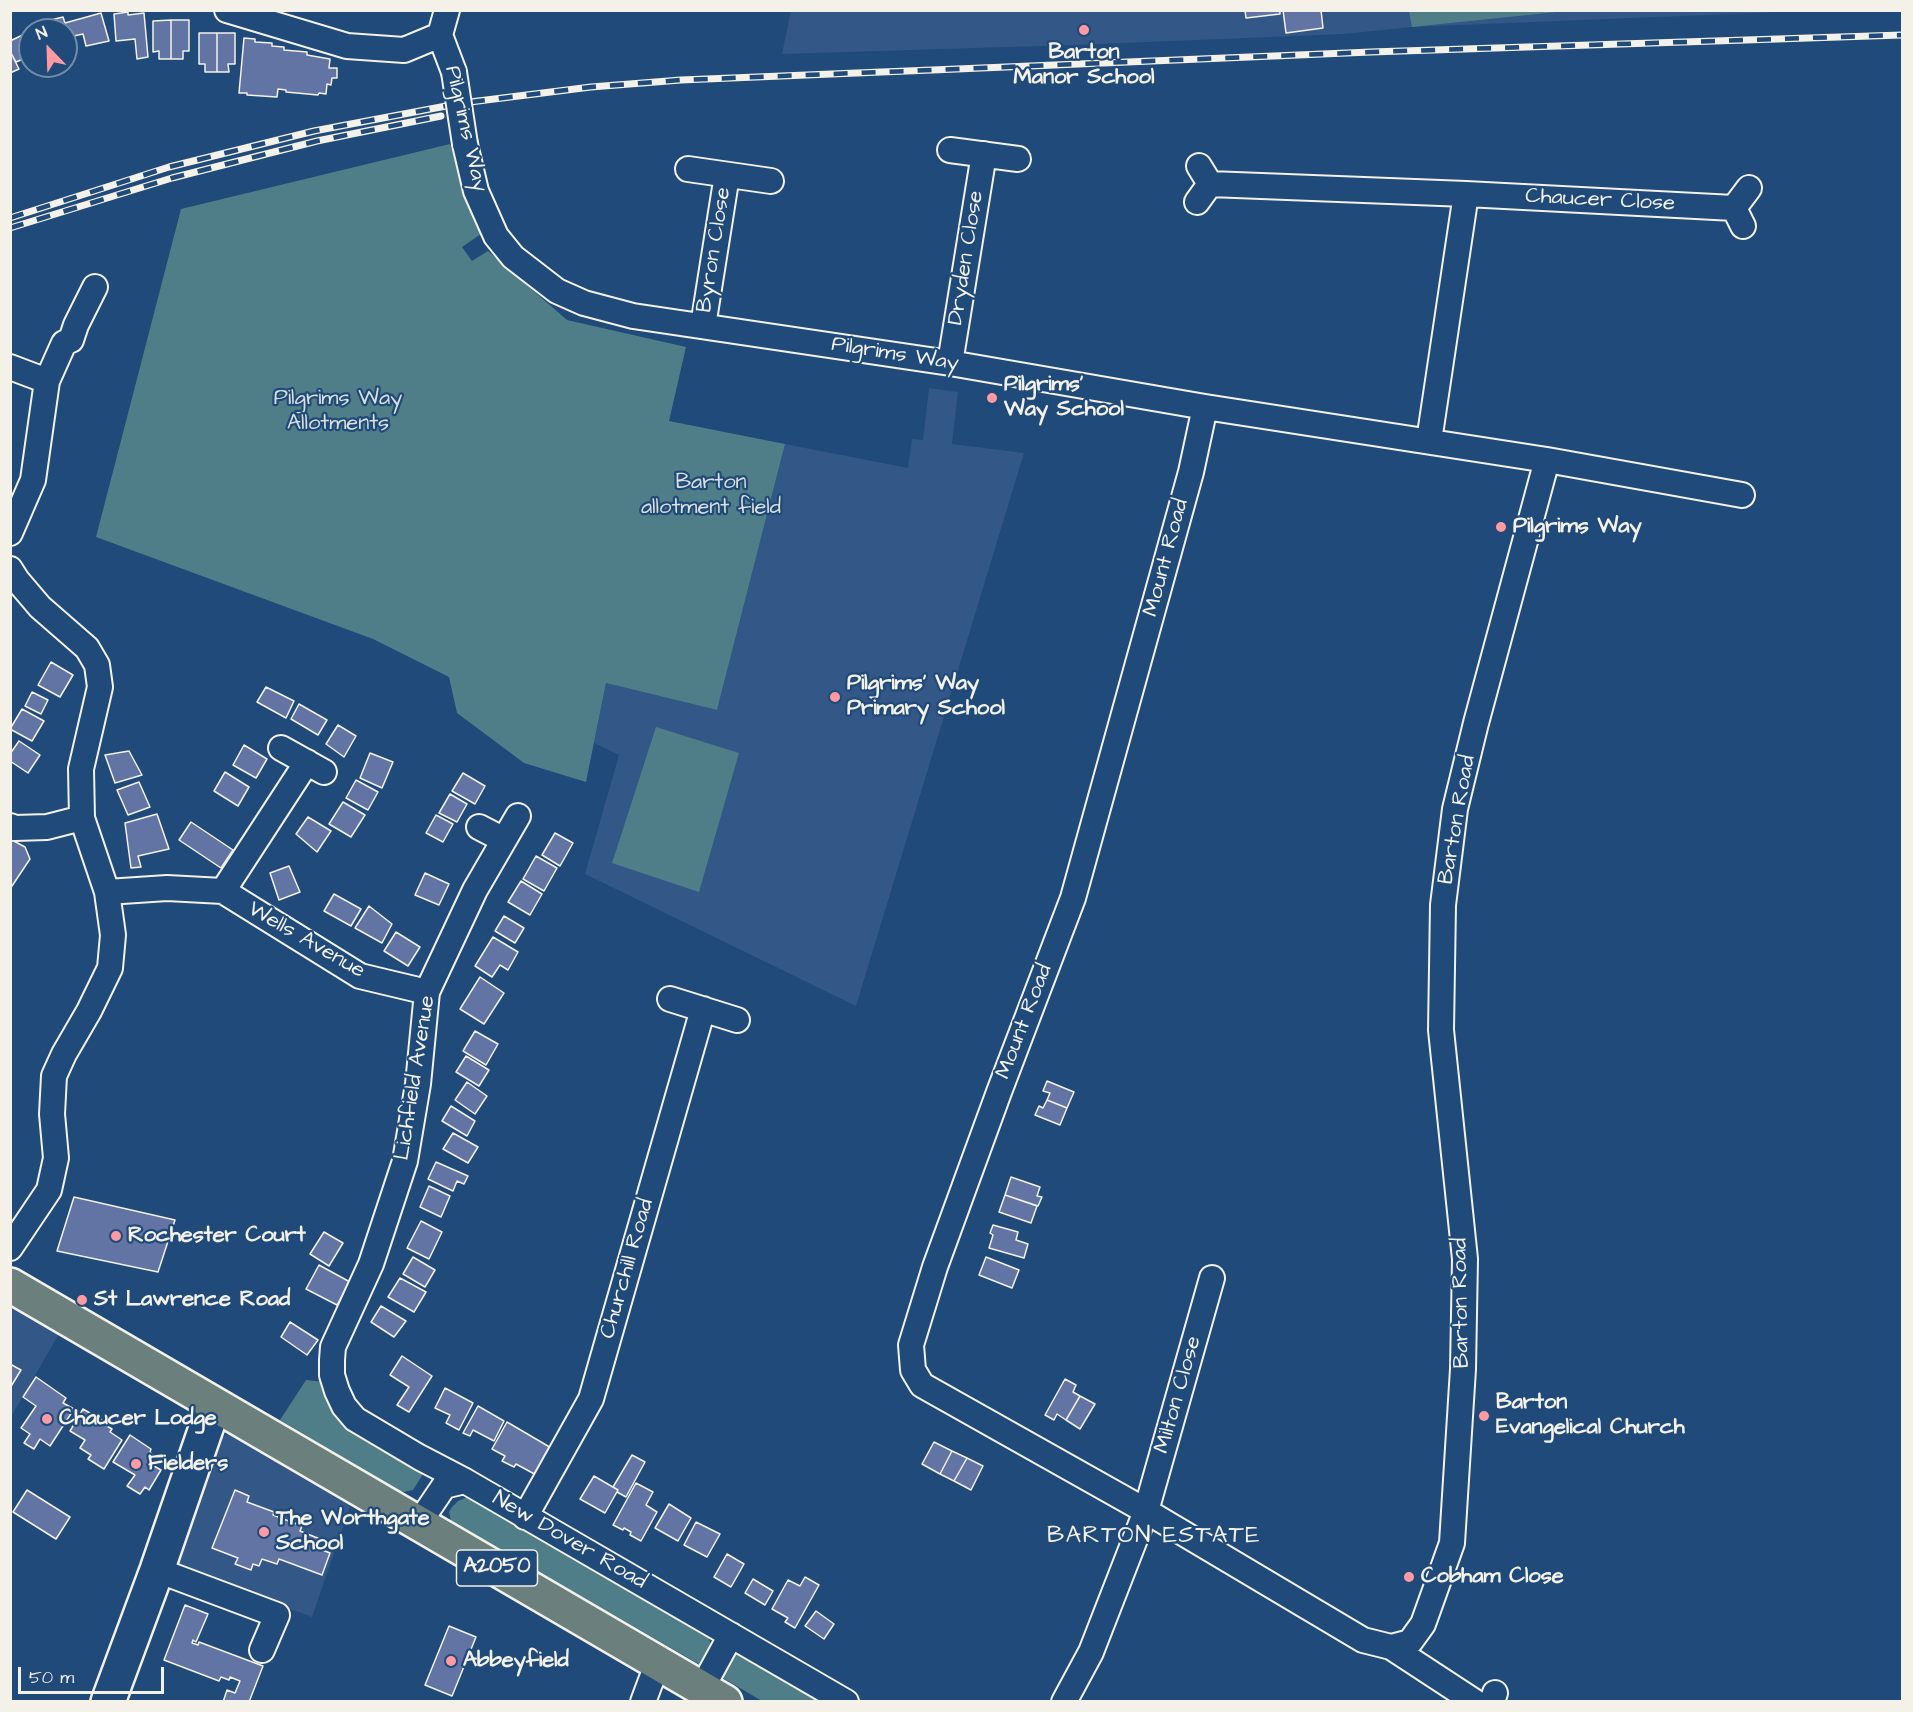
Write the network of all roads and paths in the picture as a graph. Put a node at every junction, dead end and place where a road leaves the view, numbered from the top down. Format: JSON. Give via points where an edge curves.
{"nodes":[{"id":1,"x":227,"y":10,"type":"edge"},
{"id":2,"x":447,"y":10,"type":"edge"},
{"id":3,"x":440,"y":35,"type":"junction"},
{"id":4,"x":950,"y":150,"type":"dead end"},
{"id":5,"x":984,"y":154,"type":"junction"},
{"id":6,"x":1018,"y":159,"type":"dead end"},
{"id":7,"x":688,"y":170,"type":"dead end"},
{"id":8,"x":727,"y":175,"type":"junction"},
{"id":9,"x":771,"y":181,"type":"dead end"},
{"id":10,"x":1202,"y":184,"type":"dead end"},
{"id":11,"x":1749,"y":188,"type":"dead end"},
{"id":12,"x":1466,"y":194,"type":"junction"},
{"id":13,"x":95,"y":287,"type":"dead end"},
{"id":14,"x":703,"y":326,"type":"junction"},
{"id":15,"x":950,"y":363,"type":"junction"},
{"id":16,"x":10,"y":367,"type":"edge"},
{"id":17,"x":47,"y":381,"type":"junction"},
{"id":18,"x":1205,"y":407,"type":"junction"},
{"id":19,"x":1429,"y":441,"type":"junction"},
{"id":20,"x":1547,"y":460,"type":"junction"},
{"id":21,"x":1742,"y":495,"type":"dead end"},
{"id":22,"x":10,"y":533,"type":"edge"},
{"id":23,"x":10,"y":569,"type":"edge"},
{"id":24,"x":281,"y":748,"type":"dead end"},
{"id":25,"x":518,"y":816,"type":"dead end"},
{"id":26,"x":82,"y":818,"type":"junction"},
{"id":27,"x":10,"y":826,"type":"edge"},
{"id":28,"x":479,"y":827,"type":"dead end"},
{"id":29,"x":504,"y":840,"type":"junction"},
{"id":30,"x":223,"y":891,"type":"junction"},
{"id":31,"x":107,"y":892,"type":"junction"},
{"id":32,"x":427,"y":992,"type":"junction"},
{"id":33,"x":670,"y":999,"type":"dead end"},
{"id":34,"x":703,"y":1009,"type":"junction"},
{"id":35,"x":737,"y":1020,"type":"dead end"},
{"id":36,"x":10,"y":1248,"type":"edge"},
{"id":37,"x":1212,"y":1278,"type":"dead end"},
{"id":38,"x":10,"y":1285,"type":"edge"},
{"id":39,"x":214,"y":1405,"type":"junction"},
{"id":40,"x":454,"y":1483,"type":"junction"},
{"id":41,"x":1146,"y":1511,"type":"junction"},
{"id":42,"x":525,"y":1517,"type":"junction"},
{"id":43,"x":419,"y":1523,"type":"junction"},
{"id":44,"x":157,"y":1570,"type":"junction"},
{"id":45,"x":730,"y":1635,"type":"junction"},
{"id":46,"x":1391,"y":1647,"type":"junction"},
{"id":47,"x":262,"y":1650,"type":"dead end"},
{"id":48,"x":658,"y":1662,"type":"junction"},
{"id":49,"x":714,"y":1695,"type":"edge"},
{"id":50,"x":1487,"y":1699,"type":"edge"},
{"id":51,"x":113,"y":1700,"type":"edge"},
{"id":52,"x":643,"y":1701,"type":"edge"},
{"id":53,"x":846,"y":1701,"type":"edge"},
{"id":54,"x":1064,"y":1701,"type":"edge"}],
"edges":[{"from":1,"to":3,"type":"street","name":"Pilgrims Way","via":[[346,46],[404,50]]},
{"from":2,"to":3,"type":"street"},
{"from":3,"to":14,"type":"street","name":"Pilgrims Way","bridge":true,"via":[[454,72],[476,191],[496,236],[513,257],[557,291],[584,303],[633,316]]},
{"from":4,"to":5,"type":"street"},
{"from":5,"to":6,"type":"street"},
{"from":5,"to":15,"type":"street","name":"Dryden Close"},
{"from":7,"to":8,"type":"street","name":"Byron Close"},
{"from":8,"to":9,"type":"street","name":"Byron Close"},
{"from":8,"to":14,"type":"street","name":"Byron Close"},
{"from":10,"to":12,"type":"street","name":"Chaucer Close"},
{"from":11,"to":12,"type":"street","name":"Chaucer Close","via":[[1738,217]]},
{"from":12,"to":19,"type":"street"},
{"from":13,"to":17,"type":"street"},
{"from":14,"to":15,"type":"street","name":"Pilgrims Way"},
{"from":15,"to":18,"type":"street","name":"Pilgrims Way"},
{"from":16,"to":17,"type":"street"},
{"from":17,"to":22,"type":"street","via":[[33,480]]},
{"from":18,"to":19,"type":"street","name":"Pilgrims Way"},
{"from":18,"to":41,"type":"street","name":"Mount Road","via":[[1191,472],[1073,898],[943,1245],[911,1345],[913,1370],[922,1385]]},
{"from":19,"to":20,"type":"street","name":"Pilgrims Way"},
{"from":20,"to":21,"type":"street","name":"Pilgrims Way"},
{"from":20,"to":46,"type":"street","name":"Barton Road","via":[[1455,809],[1443,905],[1441,1030],[1465,1259],[1463,1369],[1452,1543],[1423,1624],[1410,1642]]},
{"from":23,"to":26,"type":"street","via":[[40,607],[87,648],[97,665],[100,687],[81,769]]},
{"from":24,"to":30,"type":"street","name":"Wells Avenue","via":[[315,767]]},
{"from":25,"to":29,"type":"street","name":"Lichfield Avenue"},
{"from":26,"to":27,"type":"street","via":[[47,827]]},
{"from":26,"to":31,"type":"street"},
{"from":28,"to":29,"type":"street"},
{"from":29,"to":32,"type":"street","name":"Lichfield Avenue","via":[[475,890]]},
{"from":30,"to":31,"type":"street","name":"Wells Avenue","via":[[167,888]]},
{"from":30,"to":32,"type":"street","name":"Wells Avenue","via":[[360,976]]},
{"from":31,"to":36,"type":"street","via":[[113,935],[110,968],[54,1076],[56,1158],[50,1190]]},
{"from":32,"to":40,"type":"street","name":"Lichfield Avenue","via":[[405,1161],[371,1264],[333,1347],[332,1375],[344,1406],[355,1419]]},
{"from":33,"to":34,"type":"street"},
{"from":34,"to":35,"type":"street"},
{"from":34,"to":42,"type":"street","name":"Churchill Road","via":[[591,1399]]},
{"from":37,"to":41,"type":"street","name":"Milton Close"},
{"from":38,"to":39,"type":"main road","number":"A2050"},
{"from":39,"to":43,"type":"main road","number":"A2050"},
{"from":39,"to":44,"type":"main road"},
{"from":40,"to":42,"type":"street","name":"New Dover Road"},
{"from":40,"to":43,"type":"street"},
{"from":41,"to":46,"type":"street","via":[[1363,1640]]},
{"from":41,"to":54,"type":"street","via":[[1091,1652]]},
{"from":42,"to":45,"type":"street","name":"New Dover Road"},
{"from":43,"to":48,"type":"main road","number":"A2050"},
{"from":44,"to":47,"type":"street","via":[[278,1615]]},
{"from":44,"to":51,"type":"main road"},
{"from":45,"to":49,"type":"street"},
{"from":45,"to":53,"type":"street","name":"New Dover Road"},
{"from":46,"to":50,"type":"street"},
{"from":48,"to":49,"type":"main road","number":"A2050"},
{"from":48,"to":52,"type":"street"}]}
